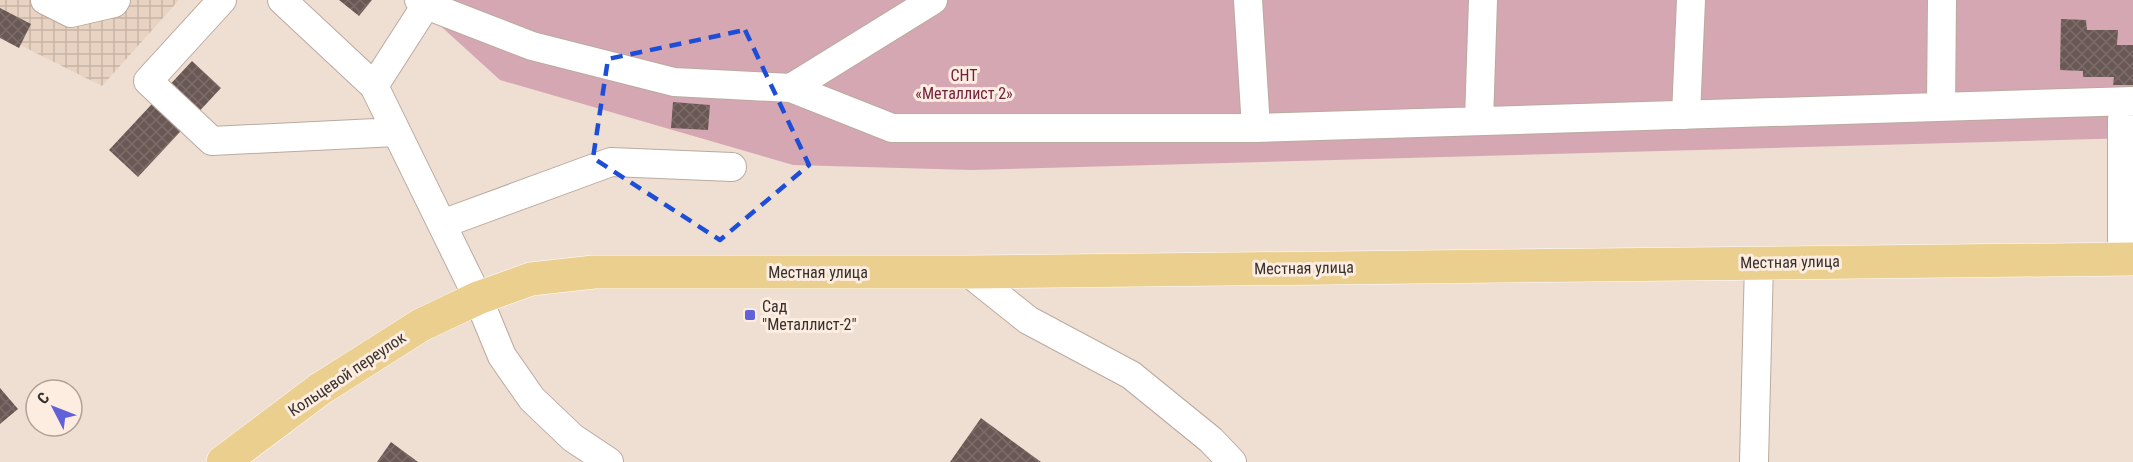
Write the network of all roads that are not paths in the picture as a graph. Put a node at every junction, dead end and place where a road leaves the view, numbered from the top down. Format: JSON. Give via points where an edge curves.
{"nodes":[{"id":1,"x":45,"y":0,"type":"edge"},
{"id":2,"x":116,"y":0,"type":"edge"},
{"id":3,"x":222,"y":0,"type":"edge"},
{"id":4,"x":282,"y":0,"type":"edge"},
{"id":5,"x":933,"y":0,"type":"edge"},
{"id":6,"x":1248,"y":0,"type":"edge"},
{"id":7,"x":1483,"y":0,"type":"edge"},
{"id":8,"x":1691,"y":0,"type":"edge"},
{"id":9,"x":1942,"y":0,"type":"edge"},
{"id":10,"x":422,"y":2,"type":"edge"},
{"id":11,"x":374,"y":86,"type":"junction"},
{"id":12,"x":791,"y":88,"type":"junction"},
{"id":13,"x":1941,"y":108,"type":"junction"},
{"id":14,"x":2128,"y":110,"type":"edge"},
{"id":15,"x":1686,"y":115,"type":"junction"},
{"id":16,"x":1479,"y":121,"type":"junction"},
{"id":17,"x":1256,"y":128,"type":"junction"},
{"id":18,"x":396,"y":132,"type":"junction"},
{"id":19,"x":732,"y":167,"type":"dead end"},
{"id":20,"x":442,"y":224,"type":"junction"},
{"id":21,"x":2127,"y":259,"type":"edge"},
{"id":22,"x":1759,"y":262,"type":"junction"},
{"id":23,"x":968,"y":272,"type":"junction"},
{"id":24,"x":478,"y":298,"type":"junction"},
{"id":25,"x":223,"y":462,"type":"edge"},
{"id":26,"x":609,"y":462,"type":"edge"},
{"id":27,"x":1232,"y":462,"type":"edge"},
{"id":28,"x":1754,"y":462,"type":"edge"}],
"edges":[{"from":1,"to":2,"type":"street","via":[[71,13]]},
{"from":3,"to":18,"type":"street","via":[[148,81],[212,141]]},
{"from":4,"to":11,"type":"street"},
{"from":5,"to":12,"type":"street"},
{"from":6,"to":17,"type":"street"},
{"from":7,"to":16,"type":"street"},
{"from":8,"to":15,"type":"street"},
{"from":9,"to":13,"type":"street"},
{"from":10,"to":11,"type":"street"},
{"from":10,"to":12,"type":"street","via":[[532,46],[674,82]]},
{"from":11,"to":18,"type":"street"},
{"from":12,"to":17,"type":"street","via":[[892,128]]},
{"from":13,"to":14,"type":"street"},
{"from":13,"to":15,"type":"street"},
{"from":14,"to":21,"type":"street"},
{"from":15,"to":16,"type":"street"},
{"from":16,"to":17,"type":"street"},
{"from":18,"to":20,"type":"street"},
{"from":19,"to":20,"type":"street","via":[[611,162]]},
{"from":20,"to":24,"type":"street"},
{"from":21,"to":22,"type":"main road","name":"Местная улица"},
{"from":22,"to":23,"type":"main road","name":"Местная улица"},
{"from":22,"to":28,"type":"street"},
{"from":23,"to":24,"type":"main road","name":"Местная улица","via":[[594,272],[531,279]]},
{"from":23,"to":27,"type":"street","via":[[1028,320],[1131,375]]},
{"from":24,"to":25,"type":"main road","name":"Кольцевой переулок","via":[[421,325],[320,389]]},
{"from":24,"to":26,"type":"street","via":[[502,356],[532,399],[573,438]]}]}
